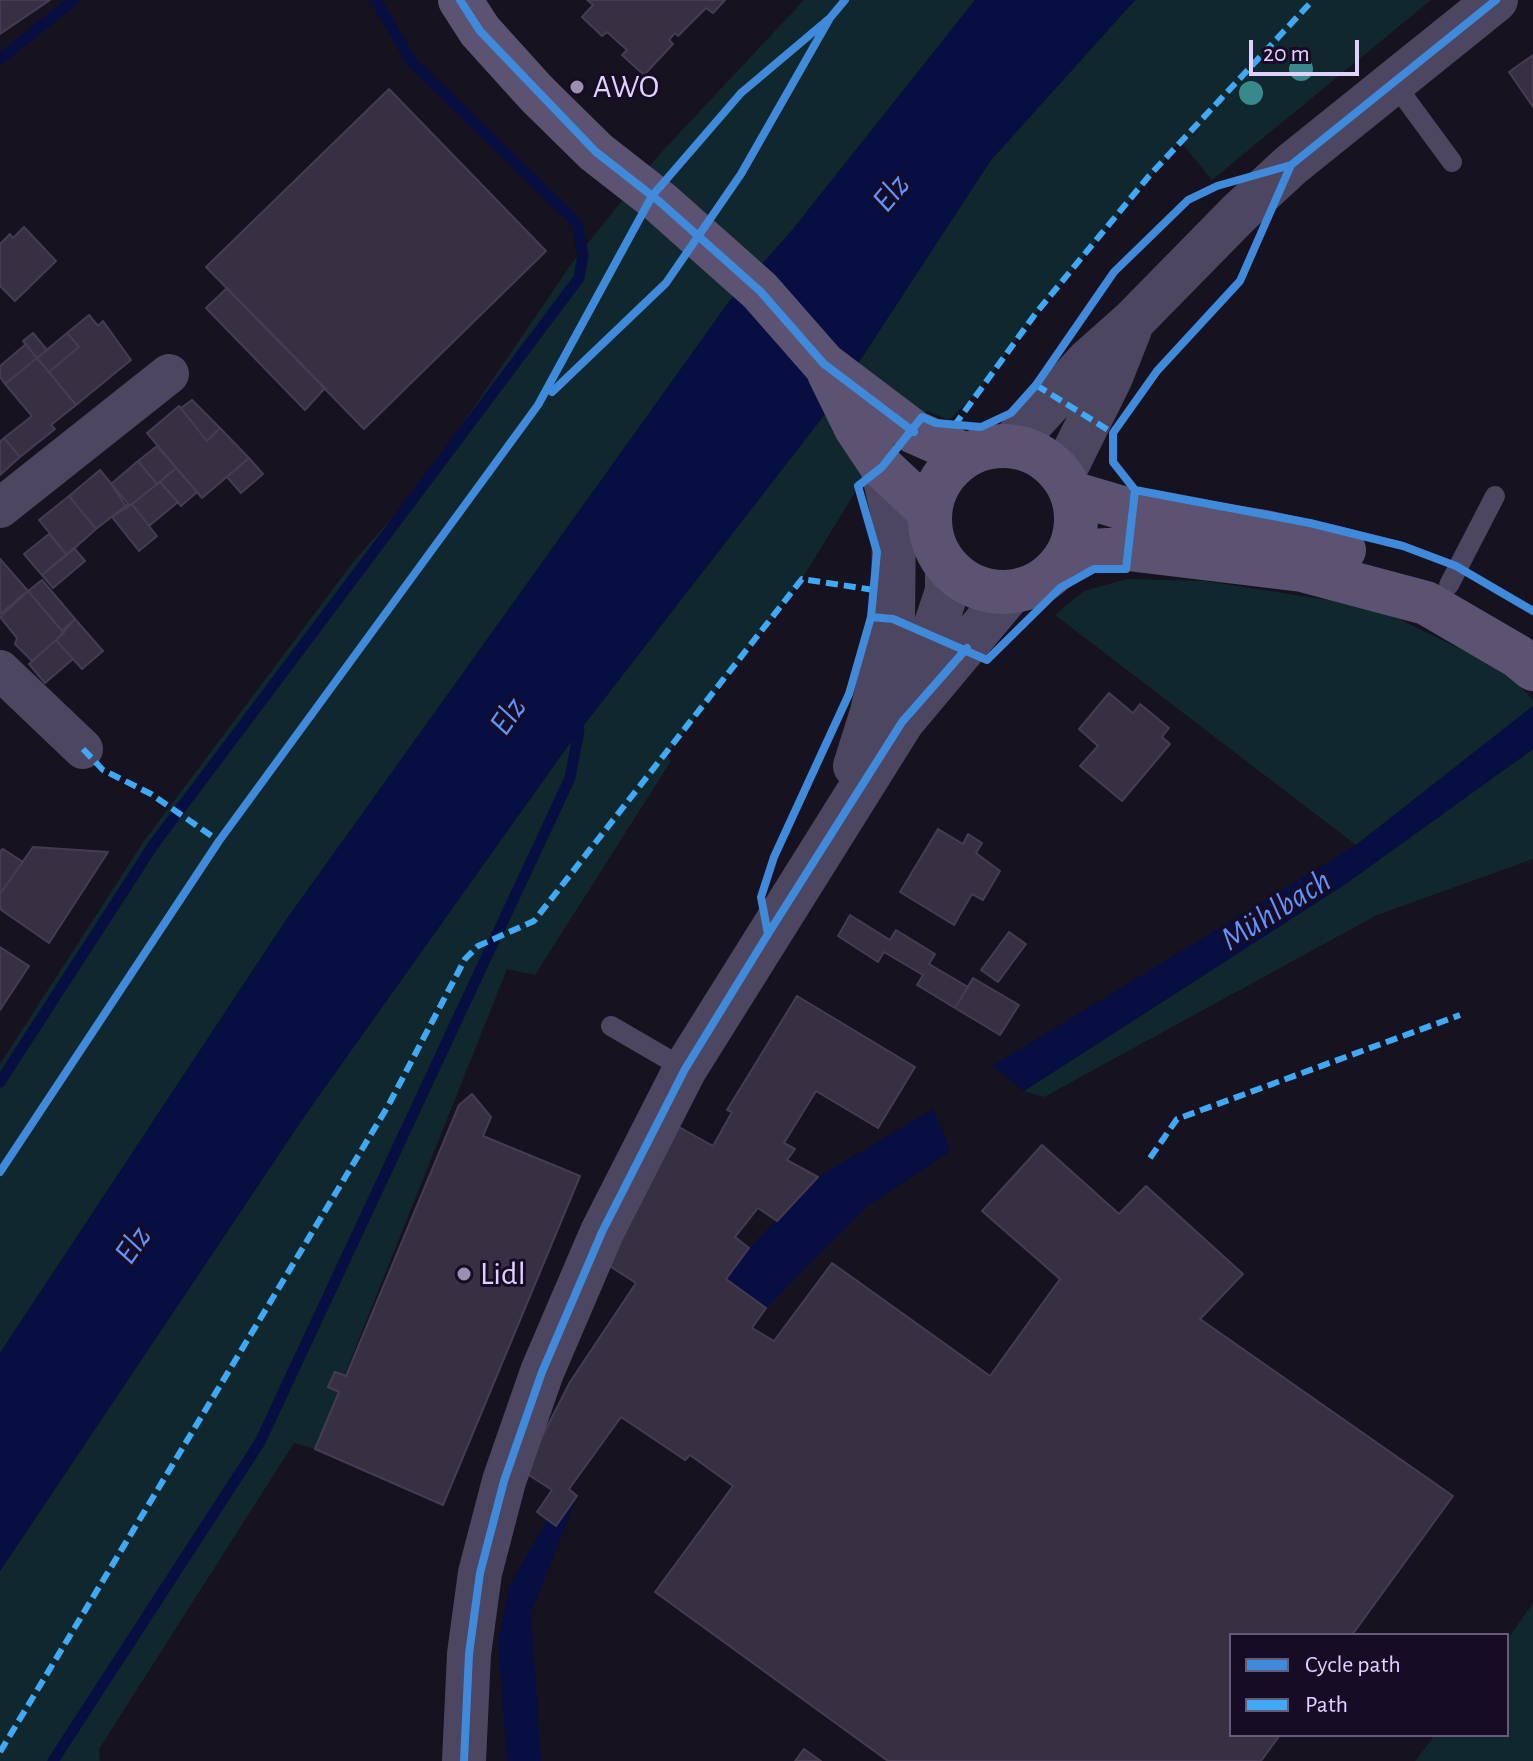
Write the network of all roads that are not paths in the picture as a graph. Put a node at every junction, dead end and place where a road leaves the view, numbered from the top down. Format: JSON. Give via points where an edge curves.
{"nodes":[{"id":1,"x":460,"y":0,"type":"edge"},
{"id":2,"x":1496,"y":0,"type":"edge"},
{"id":3,"x":1394,"y":83,"type":"junction"},
{"id":4,"x":1452,"y":162,"type":"dead end"},
{"id":5,"x":1133,"y":321,"type":"junction"},
{"id":6,"x":169,"y":374,"type":"dead end"},
{"id":7,"x":871,"y":419,"type":"junction"},
{"id":8,"x":1010,"y":446,"type":"junction"},
{"id":9,"x":966,"y":455,"type":"junction"},
{"id":10,"x":882,"y":467,"type":"junction"},
{"id":11,"x":1067,"y":485,"type":"junction"},
{"id":12,"x":1495,"y":496,"type":"dead end"},
{"id":13,"x":0,"y":508,"type":"edge"},
{"id":14,"x":930,"y":512,"type":"junction"},
{"id":15,"x":1069,"y":552,"type":"junction"},
{"id":16,"x":947,"y":568,"type":"junction"},
{"id":17,"x":1449,"y":585,"type":"junction"},
{"id":18,"x":1010,"y":593,"type":"junction"},
{"id":19,"x":1533,"y":631,"type":"edge"},
{"id":20,"x":1533,"y":669,"type":"edge"},
{"id":21,"x":0,"y":670,"type":"edge"},
{"id":22,"x":902,"y":722,"type":"junction"},
{"id":23,"x":83,"y":749,"type":"dead end"},
{"id":24,"x":830,"y":837,"type":"junction"},
{"id":25,"x":611,"y":1026,"type":"dead end"},
{"id":26,"x":685,"y":1069,"type":"junction"},
{"id":27,"x":464,"y":1761,"type":"edge"}],
"edges":[{"from":1,"to":7,"type":"main road","via":[[480,31],[537,94],[760,291]]},
{"from":2,"to":3,"type":"street"},
{"from":3,"to":4,"type":"lane"},
{"from":3,"to":5,"type":"street","via":[[1249,204]]},
{"from":5,"to":8,"type":"street","via":[[1089,360]]},
{"from":5,"to":11,"type":"street"},
{"from":6,"to":13,"type":"street"},
{"from":7,"to":9,"type":"main road"},
{"from":7,"to":10,"type":"main road"},
{"from":8,"to":9,"type":"main road"},
{"from":8,"to":11,"type":"main road","via":[[1048,461]]},
{"from":9,"to":14,"type":"main road","via":[[940,481]]},
{"from":10,"to":14,"type":"main road"},
{"from":10,"to":24,"type":"street","via":[[894,519],[893,619],[872,712]]},
{"from":11,"to":15,"type":"main road","via":[[1076,513]]},
{"from":11,"to":17,"type":"main road","via":[[1133,511],[1360,554]]},
{"from":12,"to":17,"type":"lane"},
{"from":14,"to":16,"type":"main road","via":[[930,530]]},
{"from":15,"to":18,"type":"main road","via":[[1044,580]]},
{"from":15,"to":20,"type":"main road","via":[[1128,549],[1302,570],[1426,603]]},
{"from":16,"to":18,"type":"main road","via":[[984,591]]},
{"from":16,"to":22,"type":"street","via":[[947,591]]},
{"from":17,"to":19,"type":"main road"},
{"from":18,"to":22,"type":"street"},
{"from":21,"to":23,"type":"street"},
{"from":22,"to":24,"type":"street"},
{"from":24,"to":26,"type":"street"},
{"from":25,"to":26,"type":"lane"},
{"from":26,"to":27,"type":"street","via":[[602,1232],[542,1372],[504,1481],[480,1573],[469,1654]]}]}
